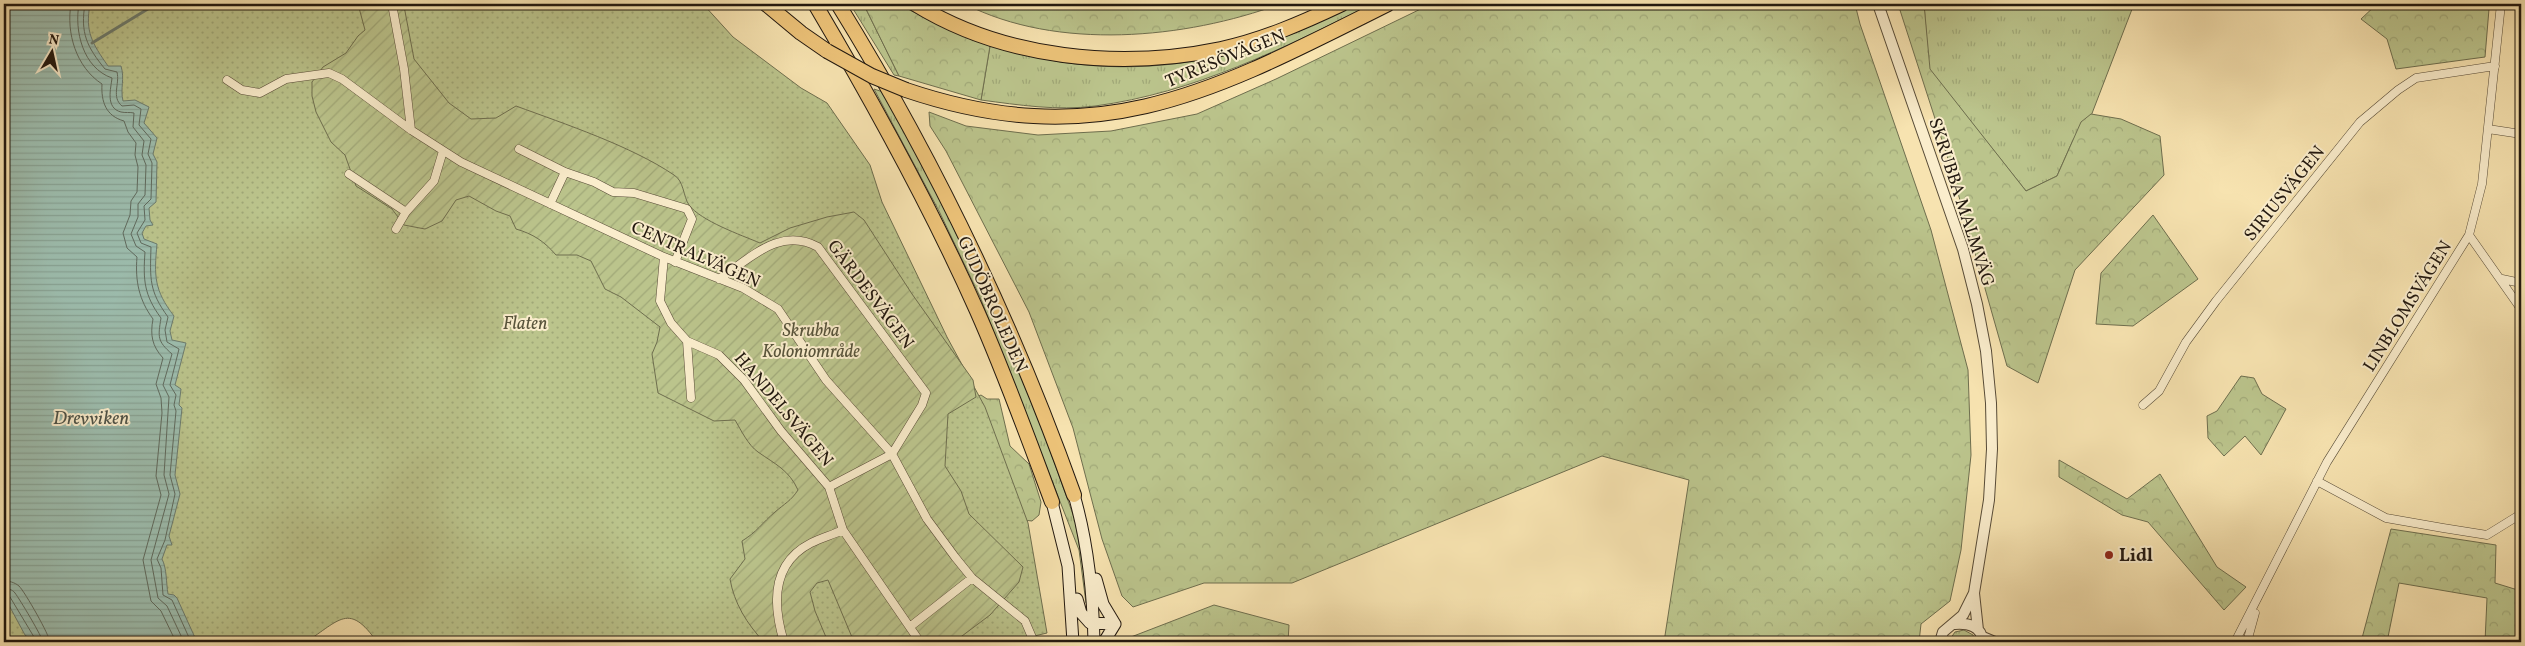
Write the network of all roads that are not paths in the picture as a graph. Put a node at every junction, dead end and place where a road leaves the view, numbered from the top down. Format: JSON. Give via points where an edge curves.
{"nodes":[{"id":1,"x":392,"y":4,"type":"edge"},
{"id":2,"x":766,"y":4,"type":"edge"},
{"id":3,"x":815,"y":4,"type":"edge"},
{"id":4,"x":838,"y":4,"type":"edge"},
{"id":5,"x":915,"y":4,"type":"edge"},
{"id":6,"x":1342,"y":4,"type":"edge"},
{"id":7,"x":1388,"y":4,"type":"edge"},
{"id":8,"x":1878,"y":4,"type":"edge"},
{"id":9,"x":2501,"y":4,"type":"edge"},
{"id":10,"x":2495,"y":66,"type":"junction"},
{"id":11,"x":227,"y":80,"type":"dead end"},
{"id":12,"x":2488,"y":129,"type":"junction"},
{"id":13,"x":411,"y":130,"type":"junction"},
{"id":14,"x":2521,"y":134,"type":"edge"},
{"id":15,"x":519,"y":149,"type":"dead end"},
{"id":16,"x":443,"y":151,"type":"junction"},
{"id":17,"x":565,"y":172,"type":"junction"},
{"id":18,"x":349,"y":174,"type":"dead end"},
{"id":19,"x":550,"y":204,"type":"junction"},
{"id":20,"x":406,"y":212,"type":"junction"},
{"id":21,"x":396,"y":229,"type":"dead end"},
{"id":22,"x":2469,"y":235,"type":"junction"},
{"id":23,"x":664,"y":258,"type":"junction"},
{"id":24,"x":675,"y":262,"type":"junction"},
{"id":25,"x":719,"y":279,"type":"junction"},
{"id":26,"x":2502,"y":279,"type":"junction"},
{"id":27,"x":2521,"y":283,"type":"edge"},
{"id":28,"x":2521,"y":309,"type":"edge"},
{"id":29,"x":687,"y":341,"type":"junction"},
{"id":30,"x":690,"y":398,"type":"dead end"},
{"id":31,"x":2144,"y":405,"type":"dead end"},
{"id":32,"x":892,"y":454,"type":"junction"},
{"id":33,"x":2317,"y":481,"type":"junction"},
{"id":34,"x":829,"y":487,"type":"junction"},
{"id":35,"x":1074,"y":495,"type":"joint"},
{"id":36,"x":1052,"y":502,"type":"joint"},
{"id":37,"x":2521,"y":514,"type":"edge"},
{"id":38,"x":843,"y":530,"type":"junction"},
{"id":39,"x":1085,"y":536,"type":"junction"},
{"id":40,"x":1068,"y":566,"type":"junction"},
{"id":41,"x":972,"y":578,"type":"junction"},
{"id":42,"x":1974,"y":593,"type":"junction"},
{"id":43,"x":2259,"y":599,"type":"junction"},
{"id":44,"x":1094,"y":624,"type":"junction"},
{"id":45,"x":1115,"y":624,"type":"junction"},
{"id":46,"x":1955,"y":624,"type":"junction"},
{"id":47,"x":911,"y":626,"type":"junction"},
{"id":48,"x":1981,"y":637,"type":"edge"},
{"id":49,"x":784,"y":642,"type":"edge"},
{"id":50,"x":920,"y":642,"type":"edge"},
{"id":51,"x":1034,"y":642,"type":"edge"},
{"id":52,"x":1074,"y":642,"type":"edge"},
{"id":53,"x":1094,"y":642,"type":"edge"},
{"id":54,"x":1104,"y":642,"type":"edge"},
{"id":55,"x":1940,"y":642,"type":"edge"},
{"id":56,"x":1995,"y":642,"type":"edge"},
{"id":57,"x":2235,"y":642,"type":"edge"},
{"id":58,"x":2247,"y":642,"type":"edge"}],
"edges":[{"from":1,"to":13,"type":"street"},
{"from":2,"to":7,"type":"highway","name":"TYRESÖVÄGEN","bridge":true,"via":[[827,50],[872,76],[906,90],[963,107],[1019,116],[1075,117],[1175,100],[1231,80]]},
{"from":3,"to":36,"type":"highway","name":"GUDÖBROLEDEN","via":[[901,154],[942,234],[998,360]]},
{"from":4,"to":35,"type":"highway","name":"GUDÖBROLEDEN","via":[[908,126],[962,230],[1017,350]]},
{"from":5,"to":6,"type":"highway","name":"TYRESÖVÄGEN","via":[[1002,42],[1078,57],[1122,59],[1183,56],[1222,48],[1292,26]]},
{"from":8,"to":42,"type":"street","name":"SKRUBBA MALMVÄG","via":[[1963,248],[1986,351],[1992,449],[1984,541]]},
{"from":9,"to":10,"type":"street","name":"LINBLOMSVÄGEN"},
{"from":10,"to":12,"type":"street","name":"LINBLOMSVÄGEN"},
{"from":10,"to":31,"type":"street","name":"SIRIUSVÄGEN","via":[[2416,78],[2360,122],[2216,301],[2186,342],[2159,391]]},
{"from":11,"to":13,"type":"street","name":"CENTRALVÄGEN","via":[[242,90],[260,93],[286,79],[329,73]]},
{"from":12,"to":14,"type":"street"},
{"from":12,"to":22,"type":"street","name":"LINBLOMSVÄGEN","via":[[2482,184]]},
{"from":13,"to":16,"type":"street","name":"CENTRALVÄGEN"},
{"from":15,"to":17,"type":"street"},
{"from":16,"to":19,"type":"street","name":"CENTRALVÄGEN"},
{"from":16,"to":20,"type":"street","via":[[434,181]]},
{"from":17,"to":19,"type":"street"},
{"from":17,"to":24,"type":"street","via":[[613,192],[634,193],[687,209],[692,219]]},
{"from":18,"to":20,"type":"street"},
{"from":19,"to":23,"type":"street","name":"CENTRALVÄGEN"},
{"from":20,"to":21,"type":"street"},
{"from":22,"to":26,"type":"street"},
{"from":22,"to":33,"type":"street","name":"LINBLOMSVÄGEN"},
{"from":23,"to":24,"type":"street","name":"CENTRALVÄGEN"},
{"from":23,"to":29,"type":"street","via":[[660,301],[671,323]]},
{"from":24,"to":25,"type":"street","name":"CENTRALVÄGEN"},
{"from":25,"to":32,"type":"street","name":"CENTRALVÄGEN","via":[[743,288],[778,309],[826,380]]},
{"from":25,"to":32,"type":"street","name":"GÄRDESVÄGEN","via":[[777,241],[794,238],[818,246],[926,393]]},
{"from":26,"to":27,"type":"street"},
{"from":26,"to":28,"type":"street"},
{"from":29,"to":30,"type":"street"},
{"from":29,"to":34,"type":"street","name":"HANDELSVÄGEN","via":[[720,355],[744,380],[781,431]]},
{"from":32,"to":34,"type":"street","name":"HANDELSVÄGEN"},
{"from":32,"to":41,"type":"street","name":"CENTRALVÄGEN","via":[[926,519]]},
{"from":33,"to":37,"type":"street","via":[[2386,518],[2443,528],[2487,534]]},
{"from":33,"to":43,"type":"street","name":"LINBLOMSVÄGEN"},
{"from":34,"to":38,"type":"street","name":"HANDELSVÄGEN"},
{"from":35,"to":39,"type":"main road","name":"GUDÖBROLEDEN"},
{"from":36,"to":40,"type":"main road","name":"GUDÖBROLEDEN"},
{"from":38,"to":47,"type":"street","name":"HANDELSVÄGEN"},
{"from":38,"to":49,"type":"street","via":[[809,544],[790,561],[778,581],[776,600]]},
{"from":39,"to":44,"type":"main road","name":"GUDÖBROLEDEN"},
{"from":39,"to":45,"type":"main road","via":[[1103,604]]},
{"from":40,"to":44,"type":"main road","via":[[1081,613]]},
{"from":40,"to":52,"type":"main road","name":"GUDÖBROLEDEN"},
{"from":41,"to":47,"type":"street"},
{"from":41,"to":51,"type":"street","name":"CENTRALVÄGEN","via":[[1025,621]]},
{"from":42,"to":46,"type":"street","name":"SKRUBBA MALMVÄG"},
{"from":42,"to":48,"type":"street","name":"SKRUBBA MALMVÄG"},
{"from":43,"to":57,"type":"street","name":"LINBLOMSVÄGEN"},
{"from":43,"to":58,"type":"street","name":"LINBLOMSVÄGEN"},
{"from":44,"to":45,"type":"main road"},
{"from":44,"to":53,"type":"main road","name":"GUDÖBROLEDEN"},
{"from":45,"to":54,"type":"main road"},
{"from":46,"to":48,"type":"street","via":[[1968,623]]},
{"from":46,"to":55,"type":"street","name":"SKRUBBA MALMVÄG","via":[[1943,632]]},
{"from":47,"to":50,"type":"street","name":"HANDELSVÄGEN"},
{"from":48,"to":56,"type":"street"}]}
